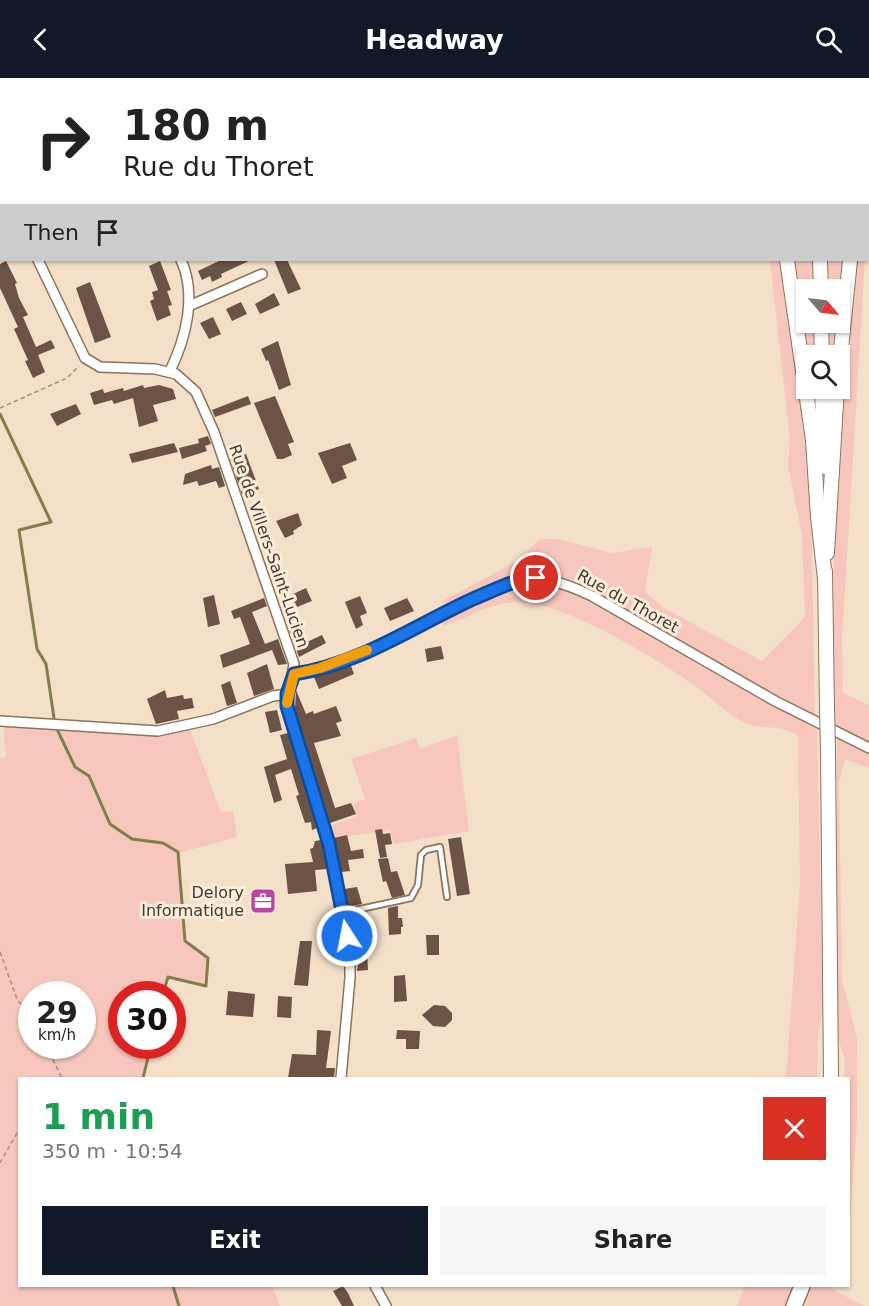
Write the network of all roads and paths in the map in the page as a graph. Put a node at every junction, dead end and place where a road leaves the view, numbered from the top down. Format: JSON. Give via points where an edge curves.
{"nodes":[{"id":1,"x":38,"y":261,"type":"edge"},
{"id":2,"x":181,"y":261,"type":"edge"},
{"id":3,"x":787,"y":261,"type":"edge"},
{"id":4,"x":820,"y":261,"type":"edge"},
{"id":5,"x":850,"y":261,"type":"edge"},
{"id":6,"x":262,"y":274,"type":"dead end"},
{"id":7,"x":821,"y":279,"type":"edge"},
{"id":8,"x":189,"y":306,"type":"junction"},
{"id":9,"x":841,"y":345,"type":"edge"},
{"id":10,"x":86,"y":358,"type":"junction"},
{"id":11,"x":170,"y":371,"type":"junction"},
{"id":12,"x":822,"y":399,"type":"edge"},
{"id":13,"x":836,"y":399,"type":"edge"},
{"id":14,"x":2,"y":408,"type":"edge"},
{"id":15,"x":825,"y":579,"type":"junction"},
{"id":16,"x":294,"y":674,"type":"junction"},
{"id":17,"x":287,"y":694,"type":"junction"},
{"id":18,"x":0,"y":721,"type":"edge"},
{"id":19,"x":869,"y":748,"type":"edge"},
{"id":20,"x":447,"y":897,"type":"dead end"},
{"id":21,"x":342,"y":913,"type":"junction"},
{"id":22,"x":0,"y":952,"type":"edge"},
{"id":23,"x":18,"y":1000,"type":"edge"},
{"id":24,"x":52,"y":1059,"type":"edge"},
{"id":25,"x":62,"y":1077,"type":"edge"},
{"id":26,"x":341,"y":1077,"type":"edge"},
{"id":27,"x":831,"y":1077,"type":"edge"},
{"id":28,"x":18,"y":1131,"type":"edge"},
{"id":29,"x":0,"y":1162,"type":"edge"},
{"id":30,"x":376,"y":1287,"type":"edge"},
{"id":31,"x":802,"y":1287,"type":"edge"},
{"id":32,"x":387,"y":1306,"type":"edge"},
{"id":33,"x":795,"y":1306,"type":"edge"}],
"edges":[{"from":1,"to":10,"type":"street"},
{"from":2,"to":8,"type":"street"},
{"from":3,"to":15,"type":"main road","via":[[812,429]]},
{"from":4,"to":7,"type":"main road"},
{"from":5,"to":9,"type":"main road"},
{"from":6,"to":8,"type":"street"},
{"from":8,"to":11,"type":"street","via":[[183,338]]},
{"from":10,"to":11,"type":"street","via":[[100,367]]},
{"from":10,"to":14,"type":"path","via":[[67,378]]},
{"from":11,"to":16,"type":"street","name":"Rue de Villers-Saint-Lucien","via":[[192,386],[208,417],[290,652]]},
{"from":12,"to":15,"type":"main road"},
{"from":13,"to":15,"type":"main road"},
{"from":15,"to":27,"type":"main road","bridge":true},
{"from":16,"to":17,"type":"street","name":"Rue de Villers-Saint-Lucien"},
{"from":16,"to":19,"type":"street","name":"Rue du Thoret","via":[[362,652],[508,584],[528,579],[552,580],[592,596],[776,701]]},
{"from":17,"to":18,"type":"street","via":[[158,731]]},
{"from":17,"to":21,"type":"street","name":"Rue de Villers-Saint-Lucien","via":[[289,713],[326,834]]},
{"from":20,"to":21,"type":"lane","via":[[440,847],[433,848],[422,855],[418,885],[411,898]]},
{"from":21,"to":26,"type":"street","name":"Rue de Villers-Saint-Lucien","via":[[351,969]]},
{"from":22,"to":23,"type":"path"},
{"from":24,"to":25,"type":"path"},
{"from":28,"to":29,"type":"path"},
{"from":30,"to":32,"type":"street"},
{"from":31,"to":33,"type":"main road"}]}
